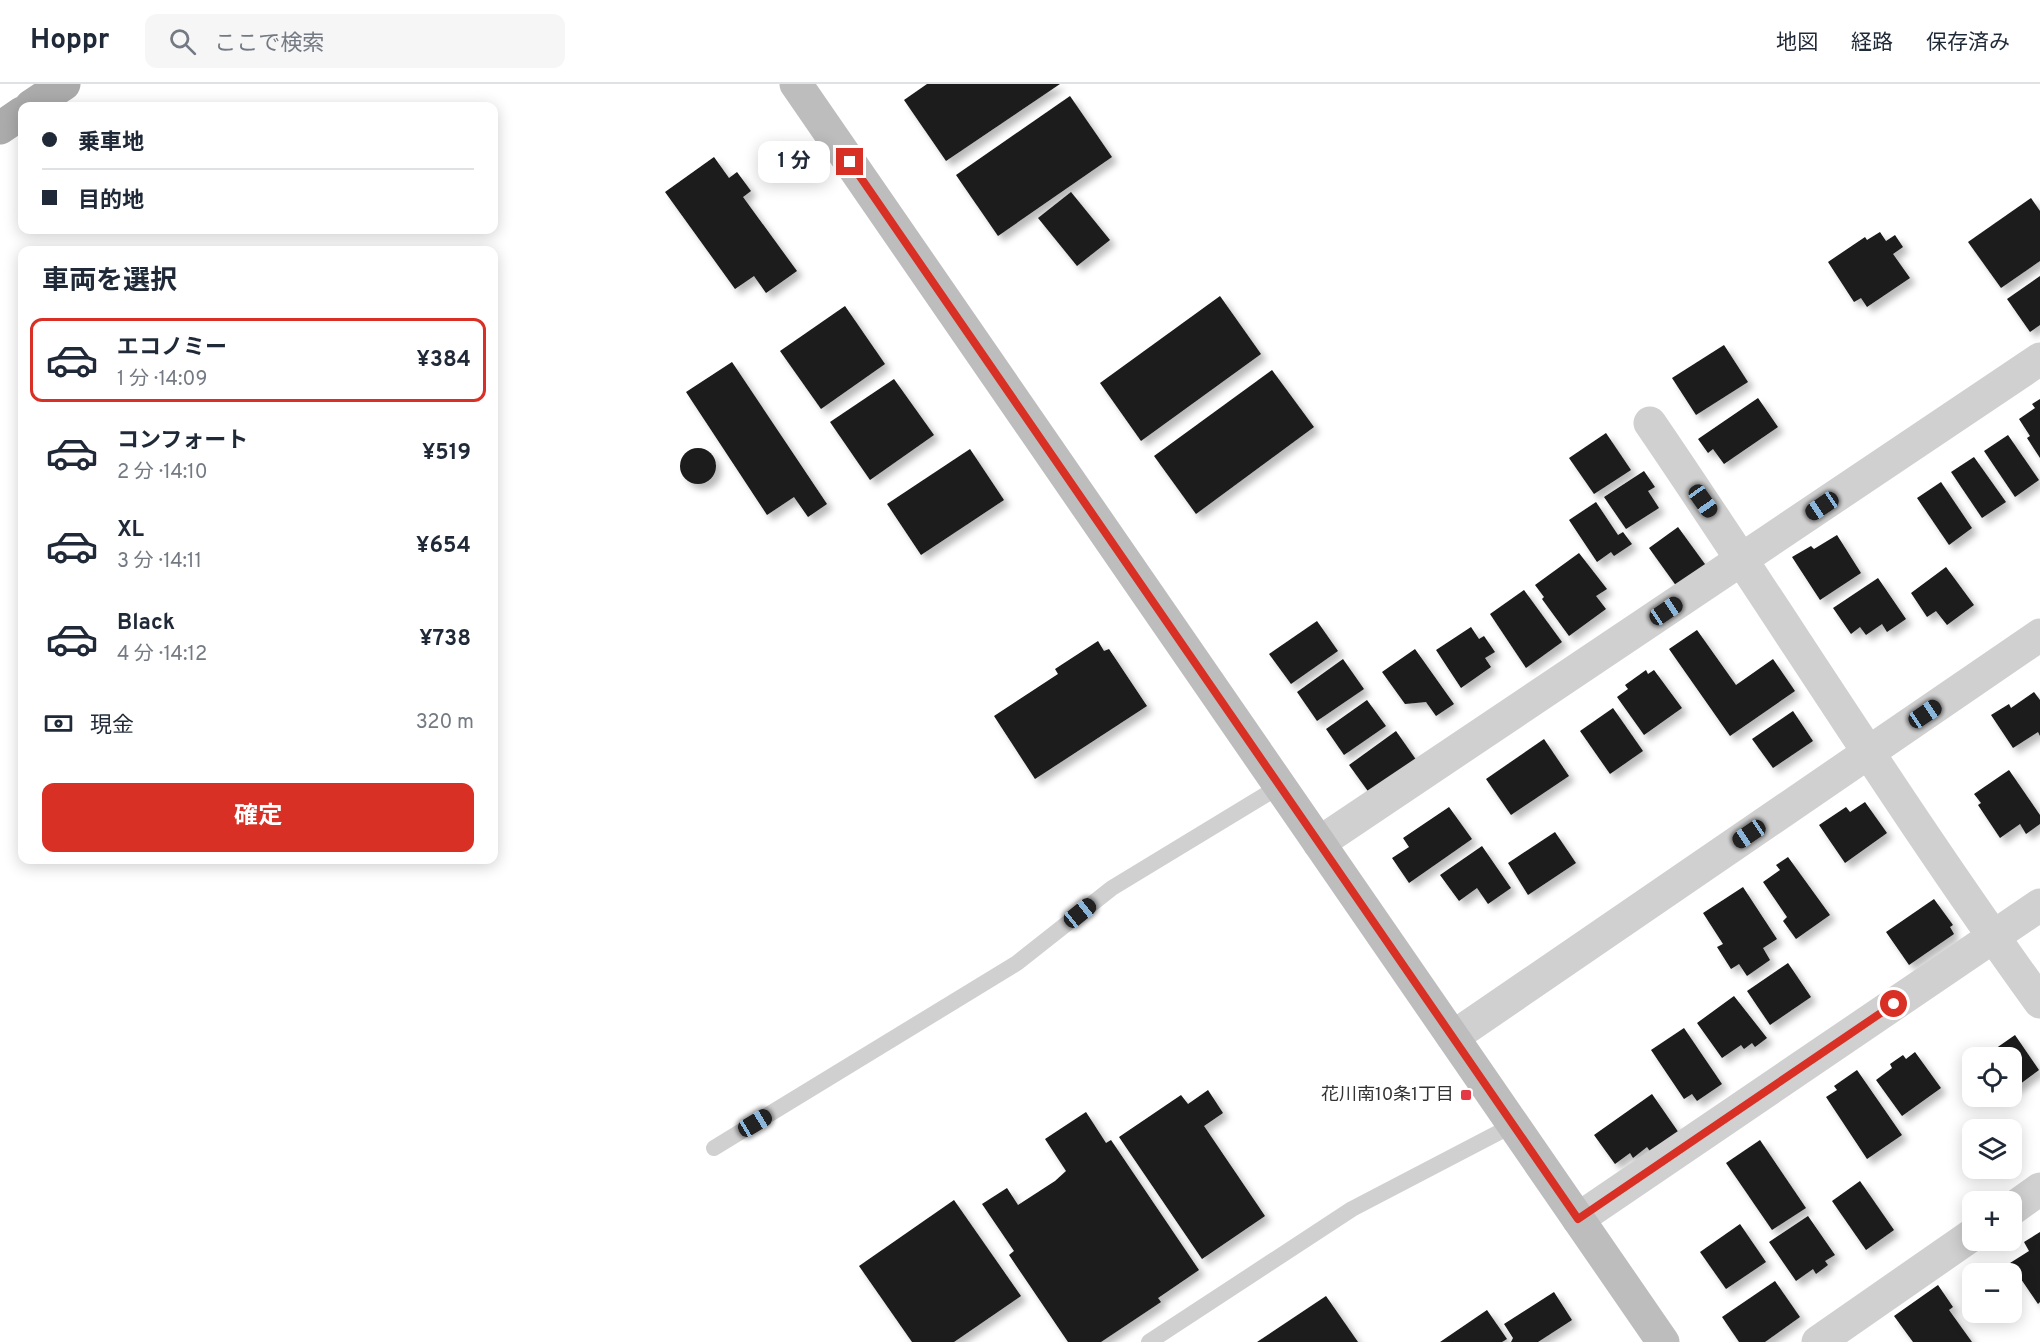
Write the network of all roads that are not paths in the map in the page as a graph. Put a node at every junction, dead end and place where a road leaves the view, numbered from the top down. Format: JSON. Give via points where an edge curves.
{"nodes":[{"id":1,"x":63,"y":84,"type":"edge"},
{"id":2,"x":796,"y":84,"type":"edge"},
{"id":3,"x":37,"y":102,"type":"edge"},
{"id":4,"x":18,"y":116,"type":"edge"},
{"id":5,"x":0,"y":128,"type":"edge"},
{"id":6,"x":2040,"y":359,"type":"edge"},
{"id":7,"x":1650,"y":423,"type":"dead end"},
{"id":8,"x":1743,"y":559,"type":"junction"},
{"id":9,"x":2040,"y":635,"type":"edge"},
{"id":10,"x":1867,"y":753,"type":"junction"},
{"id":11,"x":1280,"y":786,"type":"junction"},
{"id":12,"x":1319,"y":843,"type":"junction"},
{"id":13,"x":2040,"y":905,"type":"edge"},
{"id":14,"x":1993,"y":937,"type":"junction"},
{"id":15,"x":2040,"y":1002,"type":"edge"},
{"id":16,"x":1453,"y":1037,"type":"junction"},
{"id":17,"x":1514,"y":1125,"type":"junction"},
{"id":18,"x":714,"y":1148,"type":"dead end"},
{"id":19,"x":2040,"y":1189,"type":"edge"},
{"id":20,"x":2022,"y":1202,"type":"edge"},
{"id":21,"x":1578,"y":1219,"type":"junction"},
{"id":22,"x":1962,"y":1242,"type":"edge"},
{"id":23,"x":1149,"y":1342,"type":"edge"},
{"id":24,"x":1663,"y":1342,"type":"edge"},
{"id":25,"x":1818,"y":1342,"type":"edge"}],
"edges":[{"from":1,"to":3,"type":"main road"},
{"from":2,"to":11,"type":"street"},
{"from":4,"to":5,"type":"main road"},
{"from":6,"to":8,"type":"street"},
{"from":7,"to":8,"type":"street"},
{"from":8,"to":10,"type":"street"},
{"from":8,"to":12,"type":"street"},
{"from":9,"to":10,"type":"street"},
{"from":10,"to":14,"type":"street"},
{"from":10,"to":16,"type":"street"},
{"from":11,"to":12,"type":"street"},
{"from":11,"to":18,"type":"lane","via":[[1112,888],[1017,963]]},
{"from":12,"to":16,"type":"street"},
{"from":13,"to":14,"type":"street"},
{"from":14,"to":15,"type":"street"},
{"from":14,"to":21,"type":"street"},
{"from":16,"to":17,"type":"street"},
{"from":17,"to":21,"type":"street"},
{"from":17,"to":23,"type":"lane","via":[[1352,1209]]},
{"from":19,"to":20,"type":"street"},
{"from":21,"to":24,"type":"street"},
{"from":22,"to":25,"type":"street"}]}
